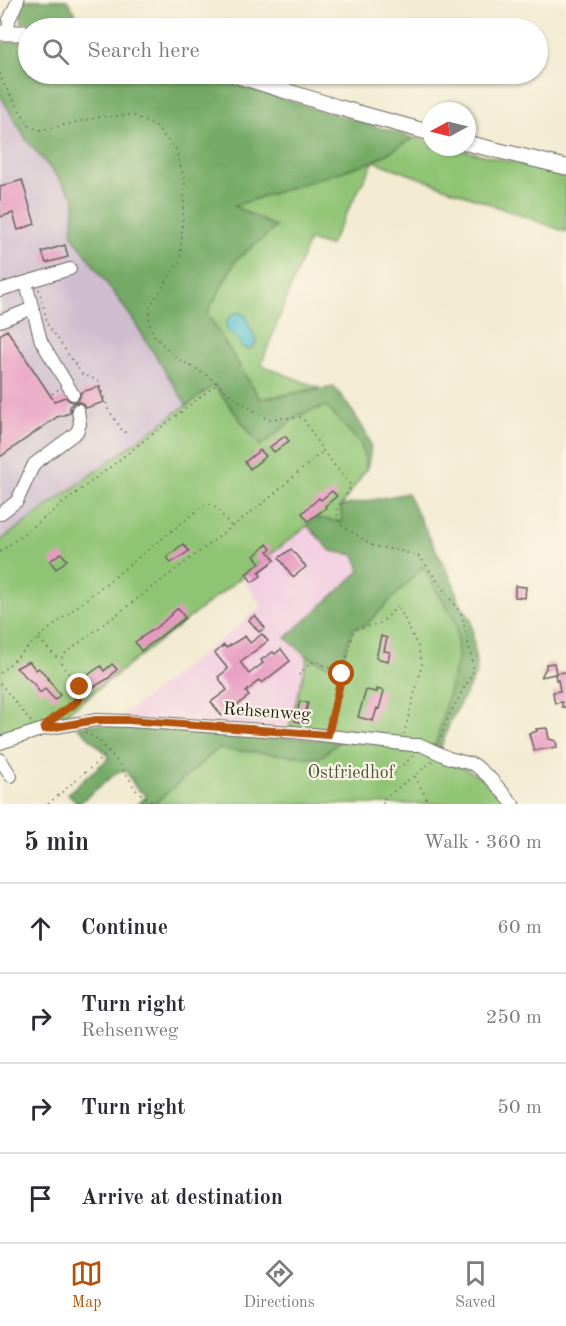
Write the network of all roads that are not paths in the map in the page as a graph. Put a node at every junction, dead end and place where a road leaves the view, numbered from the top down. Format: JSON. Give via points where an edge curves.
{"nodes":[{"id":1,"x":18,"y":0,"type":"edge"},
{"id":2,"x":4,"y":33,"type":"edge"},
{"id":3,"x":264,"y":84,"type":"edge"},
{"id":4,"x":422,"y":131,"type":"edge"},
{"id":5,"x":476,"y":145,"type":"edge"},
{"id":6,"x":566,"y":167,"type":"edge"},
{"id":7,"x":70,"y":269,"type":"dead end"},
{"id":8,"x":31,"y":281,"type":"junction"},
{"id":9,"x":0,"y":290,"type":"edge"},
{"id":10,"x":33,"y":308,"type":"junction"},
{"id":11,"x":0,"y":321,"type":"edge"},
{"id":12,"x":74,"y":394,"type":"dead end"},
{"id":13,"x":78,"y":410,"type":"dead end"},
{"id":14,"x":0,"y":514,"type":"edge"},
{"id":15,"x":0,"y":743,"type":"edge"},
{"id":16,"x":0,"y":759,"type":"edge"},
{"id":17,"x":11,"y":776,"type":"dead end"},
{"id":18,"x":513,"y":804,"type":"edge"}],
"edges":[{"from":1,"to":2,"type":"street"},
{"from":3,"to":4,"type":"main road"},
{"from":5,"to":6,"type":"main road"},
{"from":7,"to":8,"type":"street"},
{"from":8,"to":9,"type":"street"},
{"from":8,"to":10,"type":"street"},
{"from":10,"to":11,"type":"street"},
{"from":10,"to":12,"type":"street","via":[[41,341]]},
{"from":13,"to":14,"type":"street","via":[[77,432],[34,464],[17,501]]},
{"from":15,"to":18,"type":"street","name":"Rehsenweg","via":[[96,720],[128,720],[421,745],[475,765]]},
{"from":16,"to":17,"type":"street"}]}
